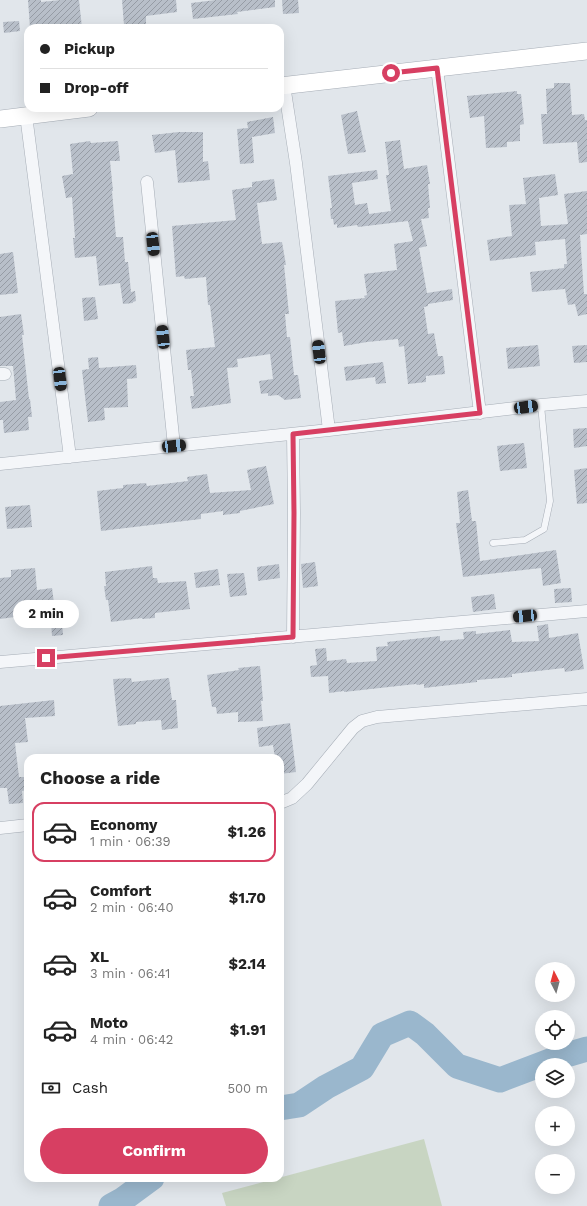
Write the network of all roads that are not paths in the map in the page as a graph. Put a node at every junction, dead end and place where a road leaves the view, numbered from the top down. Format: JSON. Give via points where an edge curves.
{"nodes":[{"id":1,"x":587,"y":51,"type":"edge"},
{"id":2,"x":437,"y":68,"type":"junction"},
{"id":3,"x":284,"y":85,"type":"edge"},
{"id":4,"x":284,"y":96,"type":"edge"},
{"id":5,"x":53,"y":112,"type":"edge"},
{"id":6,"x":26,"y":115,"type":"junction"},
{"id":7,"x":0,"y":119,"type":"edge"},
{"id":8,"x":147,"y":182,"type":"dead end"},
{"id":9,"x":587,"y":401,"type":"edge"},
{"id":10,"x":541,"y":405,"type":"junction"},
{"id":11,"x":480,"y":413,"type":"junction"},
{"id":12,"x":329,"y":430,"type":"junction"},
{"id":13,"x":293,"y":434,"type":"junction"},
{"id":14,"x":174,"y":446,"type":"junction"},
{"id":15,"x":70,"y":457,"type":"junction"},
{"id":16,"x":0,"y":464,"type":"edge"},
{"id":17,"x":493,"y":543,"type":"dead end"},
{"id":18,"x":587,"y":611,"type":"edge"},
{"id":19,"x":293,"y":637,"type":"junction"},
{"id":20,"x":0,"y":662,"type":"edge"},
{"id":21,"x":587,"y":699,"type":"edge"},
{"id":22,"x":284,"y":801,"type":"edge"},
{"id":23,"x":24,"y":826,"type":"edge"},
{"id":24,"x":0,"y":828,"type":"edge"}],
"edges":[{"from":1,"to":2,"type":"street"},
{"from":2,"to":3,"type":"street"},
{"from":2,"to":11,"type":"street"},
{"from":4,"to":12,"type":"street","via":[[296,163]]},
{"from":5,"to":6,"type":"street"},
{"from":6,"to":7,"type":"street"},
{"from":6,"to":15,"type":"street"},
{"from":8,"to":14,"type":"street"},
{"from":9,"to":10,"type":"street"},
{"from":10,"to":11,"type":"street"},
{"from":10,"to":17,"type":"lane","via":[[550,501],[544,530],[526,540]]},
{"from":11,"to":12,"type":"street"},
{"from":12,"to":13,"type":"street"},
{"from":13,"to":14,"type":"street"},
{"from":13,"to":19,"type":"street"},
{"from":14,"to":15,"type":"street"},
{"from":15,"to":16,"type":"street"},
{"from":18,"to":19,"type":"street"},
{"from":19,"to":20,"type":"street"},
{"from":21,"to":22,"type":"street","via":[[376,717],[362,721],[353,728],[307,784],[292,798]]},
{"from":23,"to":24,"type":"street"}]}
